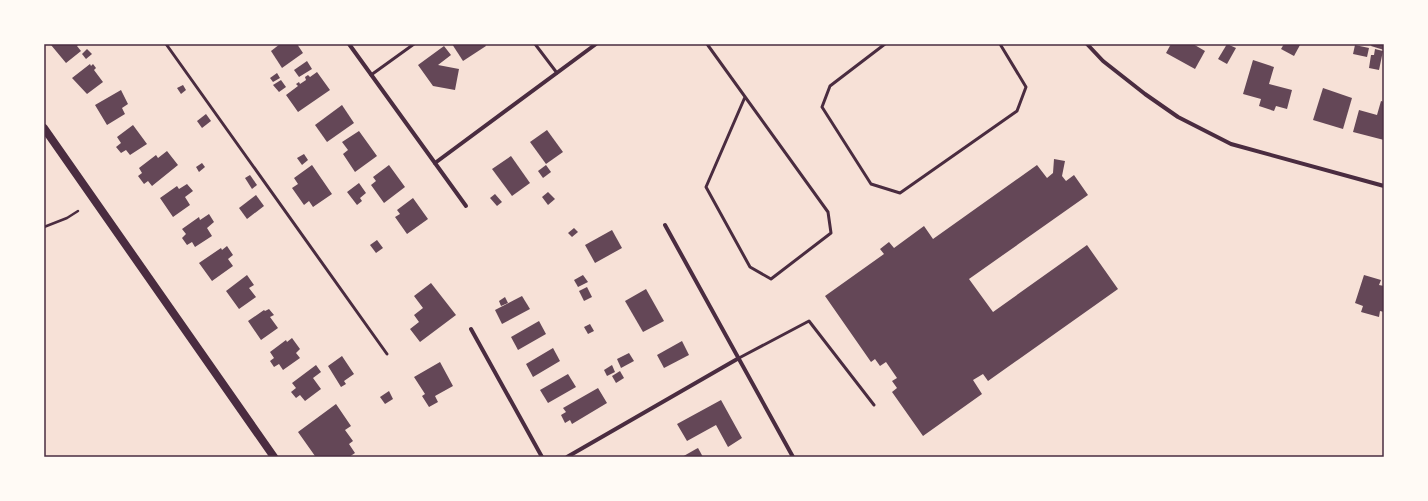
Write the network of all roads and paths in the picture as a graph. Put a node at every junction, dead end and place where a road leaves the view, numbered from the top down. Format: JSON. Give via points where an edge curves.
{"nodes":[{"id":1,"x":166,"y":44,"type":"edge"},
{"id":2,"x":349,"y":44,"type":"edge"},
{"id":3,"x":414,"y":44,"type":"edge"},
{"id":4,"x":536,"y":44,"type":"edge"},
{"id":5,"x":596,"y":44,"type":"edge"},
{"id":6,"x":707,"y":44,"type":"edge"},
{"id":7,"x":885,"y":44,"type":"edge"},
{"id":8,"x":1000,"y":44,"type":"edge"},
{"id":9,"x":1087,"y":44,"type":"edge"},
{"id":10,"x":557,"y":73,"type":"junction"},
{"id":11,"x":371,"y":75,"type":"junction"},
{"id":12,"x":745,"y":97,"type":"junction"},
{"id":13,"x":44,"y":128,"type":"edge"},
{"id":14,"x":435,"y":162,"type":"junction"},
{"id":15,"x":1384,"y":186,"type":"edge"},
{"id":16,"x":466,"y":206,"type":"dead end"},
{"id":17,"x":78,"y":211,"type":"dead end"},
{"id":18,"x":665,"y":225,"type":"dead end"},
{"id":19,"x":44,"y":227,"type":"edge"},
{"id":20,"x":471,"y":329,"type":"dead end"},
{"id":21,"x":387,"y":354,"type":"dead end"},
{"id":22,"x":739,"y":358,"type":"junction"},
{"id":23,"x":874,"y":405,"type":"dead end"},
{"id":24,"x":274,"y":457,"type":"edge"},
{"id":25,"x":542,"y":457,"type":"edge"},
{"id":26,"x":567,"y":457,"type":"edge"},
{"id":27,"x":793,"y":457,"type":"edge"}],
"edges":[{"from":1,"to":21,"type":"lane"},
{"from":2,"to":11,"type":"street"},
{"from":3,"to":11,"type":"lane"},
{"from":4,"to":10,"type":"lane"},
{"from":5,"to":10,"type":"street"},
{"from":6,"to":12,"type":"lane"},
{"from":7,"to":8,"type":"lane","via":[[830,86],[822,107],[871,184],[900,192],[1017,111],[1026,87]]},
{"from":9,"to":15,"type":"street","via":[[1103,61],[1178,117],[1231,144]]},
{"from":10,"to":14,"type":"street"},
{"from":11,"to":14,"type":"street"},
{"from":12,"to":12,"type":"lane","via":[[828,212],[832,233],[771,279],[750,267],[706,187]]},
{"from":13,"to":24,"type":"main road"},
{"from":14,"to":16,"type":"street"},
{"from":17,"to":19,"type":"path","via":[[68,218]]},
{"from":18,"to":22,"type":"street"},
{"from":20,"to":25,"type":"street"},
{"from":22,"to":23,"type":"lane","via":[[808,321]]},
{"from":22,"to":26,"type":"street"},
{"from":22,"to":27,"type":"street"}]}
